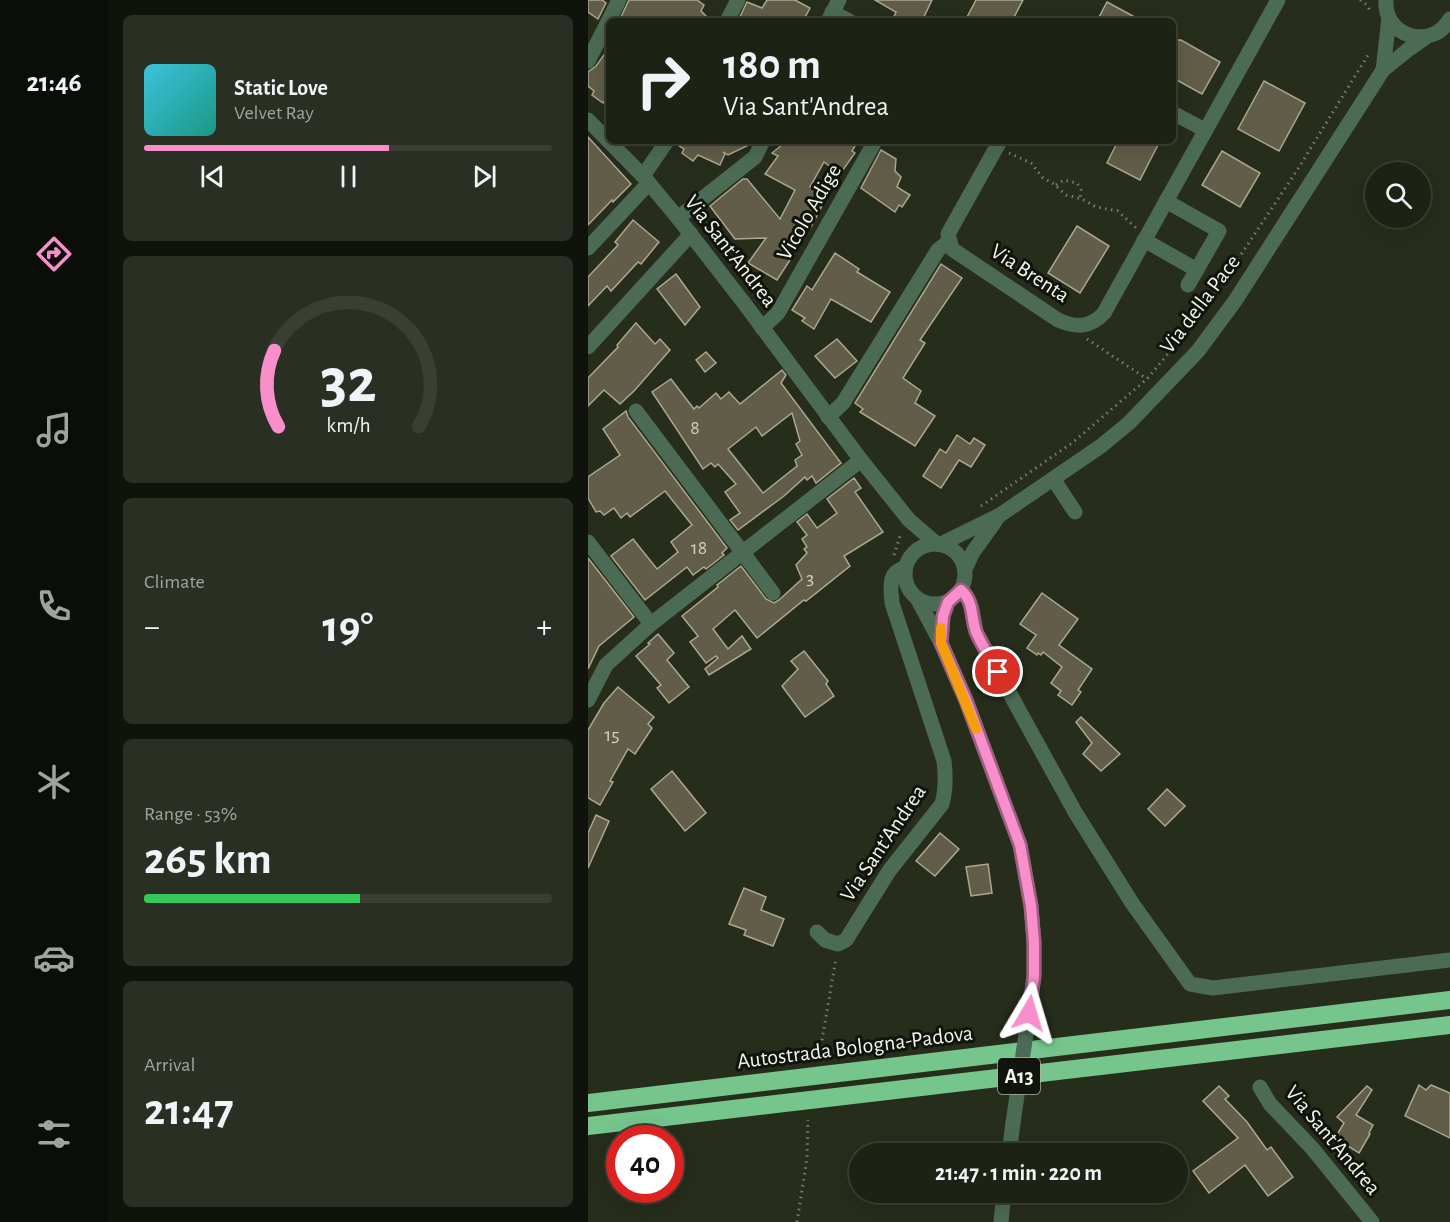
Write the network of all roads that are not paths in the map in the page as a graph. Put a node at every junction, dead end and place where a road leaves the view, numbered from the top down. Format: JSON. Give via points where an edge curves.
{"nodes":[{"id":1,"x":619,"y":0,"type":"edge"},
{"id":2,"x":738,"y":0,"type":"edge"},
{"id":3,"x":1278,"y":0,"type":"edge"},
{"id":4,"x":1386,"y":5,"type":"edge"},
{"id":5,"x":610,"y":18,"type":"edge"},
{"id":6,"x":729,"y":18,"type":"edge"},
{"id":7,"x":1450,"y":19,"type":"edge"},
{"id":8,"x":606,"y":26,"type":"edge"},
{"id":9,"x":1439,"y":34,"type":"edge"},
{"id":10,"x":588,"y":61,"type":"edge"},
{"id":11,"x":1383,"y":70,"type":"junction"},
{"id":12,"x":1176,"y":114,"type":"edge"},
{"id":13,"x":588,"y":120,"type":"edge"},
{"id":14,"x":1205,"y":130,"type":"junction"},
{"id":15,"x":606,"y":139,"type":"edge"},
{"id":16,"x":611,"y":144,"type":"edge"},
{"id":17,"x":665,"y":144,"type":"edge"},
{"id":18,"x":762,"y":144,"type":"edge"},
{"id":19,"x":998,"y":144,"type":"edge"},
{"id":20,"x":873,"y":145,"type":"dead end"},
{"id":21,"x":646,"y":180,"type":"junction"},
{"id":22,"x":1166,"y":201,"type":"junction"},
{"id":23,"x":678,"y":218,"type":"junction"},
{"id":24,"x":691,"y":234,"type":"junction"},
{"id":25,"x":1145,"y":237,"type":"junction"},
{"id":26,"x":949,"y":241,"type":"junction"},
{"id":27,"x":588,"y":249,"type":"edge"},
{"id":28,"x":1197,"y":270,"type":"junction"},
{"id":29,"x":1188,"y":285,"type":"dead end"},
{"id":30,"x":762,"y":328,"type":"junction"},
{"id":31,"x":588,"y":347,"type":"edge"},
{"id":32,"x":636,"y":411,"type":"dead end"},
{"id":33,"x":828,"y":417,"type":"junction"},
{"id":34,"x":861,"y":460,"type":"junction"},
{"id":35,"x":1054,"y":480,"type":"junction"},
{"id":36,"x":1076,"y":512,"type":"dead end"},
{"id":37,"x":1000,"y":516,"type":"junction"},
{"id":38,"x":904,"y":524,"type":"junction"},
{"id":39,"x":588,"y":542,"type":"edge"},
{"id":40,"x":939,"y":544,"type":"junction"},
{"id":41,"x":742,"y":552,"type":"junction"},
{"id":42,"x":908,"y":561,"type":"junction"},
{"id":43,"x":965,"y":568,"type":"junction"},
{"id":44,"x":961,"y":590,"type":"junction"},
{"id":45,"x":773,"y":593,"type":"dead end"},
{"id":46,"x":918,"y":600,"type":"junction"},
{"id":47,"x":948,"y":602,"type":"junction"},
{"id":48,"x":651,"y":624,"type":"junction"},
{"id":49,"x":941,"y":643,"type":"junction"},
{"id":50,"x":588,"y":700,"type":"edge"},
{"id":51,"x":817,"y":932,"type":"dead end"},
{"id":52,"x":1450,"y":960,"type":"edge"},
{"id":53,"x":1450,"y":1000,"type":"edge"},
{"id":54,"x":1450,"y":1025,"type":"edge"},
{"id":55,"x":1260,"y":1087,"type":"dead end"},
{"id":56,"x":588,"y":1103,"type":"edge"},
{"id":57,"x":588,"y":1126,"type":"edge"},
{"id":58,"x":1010,"y":1143,"type":"edge"},
{"id":59,"x":1003,"y":1203,"type":"edge"},
{"id":60,"x":1001,"y":1222,"type":"edge"},
{"id":61,"x":1372,"y":1222,"type":"edge"}],
"edges":[{"from":1,"to":5,"type":"street"},
{"from":2,"to":6,"type":"street"},
{"from":3,"to":14,"type":"street","name":"Via Brenta"},
{"from":4,"to":9,"type":"street","via":[[1400,32],[1408,36]]},
{"from":4,"to":11,"type":"street","name":"Via della Pace"},
{"from":7,"to":9,"type":"street","name":"Via della Pace"},
{"from":8,"to":10,"type":"street"},
{"from":9,"to":11,"type":"street","name":"Via della Pace","via":[[1409,49]]},
{"from":11,"to":35,"type":"street","name":"Via della Pace","via":[[1235,301],[1198,351],[1129,423]]},
{"from":12,"to":14,"type":"street"},
{"from":13,"to":15,"type":"street","name":"Via Sant'Andrea"},
{"from":14,"to":22,"type":"street","name":"Via Brenta"},
{"from":16,"to":21,"type":"street","name":"Via Sant'Andrea"},
{"from":17,"to":21,"type":"street"},
{"from":18,"to":23,"type":"street","via":[[755,157]]},
{"from":19,"to":26,"type":"street","via":[[948,234]]},
{"from":20,"to":30,"type":"street","name":"Vicolo Adige","via":[[778,313]]},
{"from":21,"to":23,"type":"street","name":"Via Sant'Andrea"},
{"from":21,"to":27,"type":"street"},
{"from":22,"to":25,"type":"street","name":"Via Brenta"},
{"from":22,"to":28,"type":"street","via":[[1219,231]]},
{"from":23,"to":24,"type":"street","name":"Via Sant'Andrea"},
{"from":24,"to":30,"type":"street","name":"Via Sant'Andrea"},
{"from":24,"to":31,"type":"street"},
{"from":25,"to":26,"type":"street","name":"Via Brenta","via":[[1104,313],[1087,325],[1077,326],[1058,320],[952,249]]},
{"from":25,"to":28,"type":"street"},
{"from":26,"to":33,"type":"street","via":[[938,250],[843,403]]},
{"from":28,"to":29,"type":"street"},
{"from":30,"to":33,"type":"street","name":"Via Sant'Andrea"},
{"from":32,"to":41,"type":"street"},
{"from":33,"to":34,"type":"street","name":"Via Sant'Andrea"},
{"from":34,"to":38,"type":"street","name":"Via Sant'Andrea"},
{"from":34,"to":41,"type":"street"},
{"from":35,"to":36,"type":"street"},
{"from":35,"to":37,"type":"street","name":"Via della Pace"},
{"from":37,"to":40,"type":"street","name":"Via della Pace"},
{"from":37,"to":43,"type":"street","name":"Via della Pace"},
{"from":38,"to":40,"type":"street","name":"Via Sant'Andrea"},
{"from":38,"to":42,"type":"street"},
{"from":39,"to":48,"type":"street"},
{"from":40,"to":42,"type":"street","via":[[921,547]]},
{"from":40,"to":43,"type":"street","via":[[954,551]]},
{"from":41,"to":45,"type":"street"},
{"from":41,"to":48,"type":"street"},
{"from":42,"to":46,"type":"street","via":[[905,583]]},
{"from":42,"to":51,"type":"street","name":"Via Sant'Andrea","via":[[892,578],[892,603],[944,761],[945,794],[942,804],[889,872],[846,940],[838,944]]},
{"from":43,"to":44,"type":"street"},
{"from":44,"to":47,"type":"street"},
{"from":44,"to":52,"type":"street","via":[[971,604],[976,632],[1075,812],[1132,903],[1190,984],[1213,988]]},
{"from":46,"to":47,"type":"street","via":[[931,604]]},
{"from":46,"to":49,"type":"street"},
{"from":47,"to":49,"type":"street"},
{"from":48,"to":50,"type":"street","via":[[606,665]]},
{"from":49,"to":58,"type":"street","bridge":true,"via":[[1020,845],[1031,906],[1034,976]]},
{"from":53,"to":56,"type":"highway","name":"Autostrada Bologna-Padova","number":"A13"},
{"from":54,"to":57,"type":"highway","number":"A13"},
{"from":55,"to":61,"type":"street","name":"Via Sant'Andrea","via":[[1270,1104],[1312,1148]]},
{"from":59,"to":60,"type":"street"}]}
